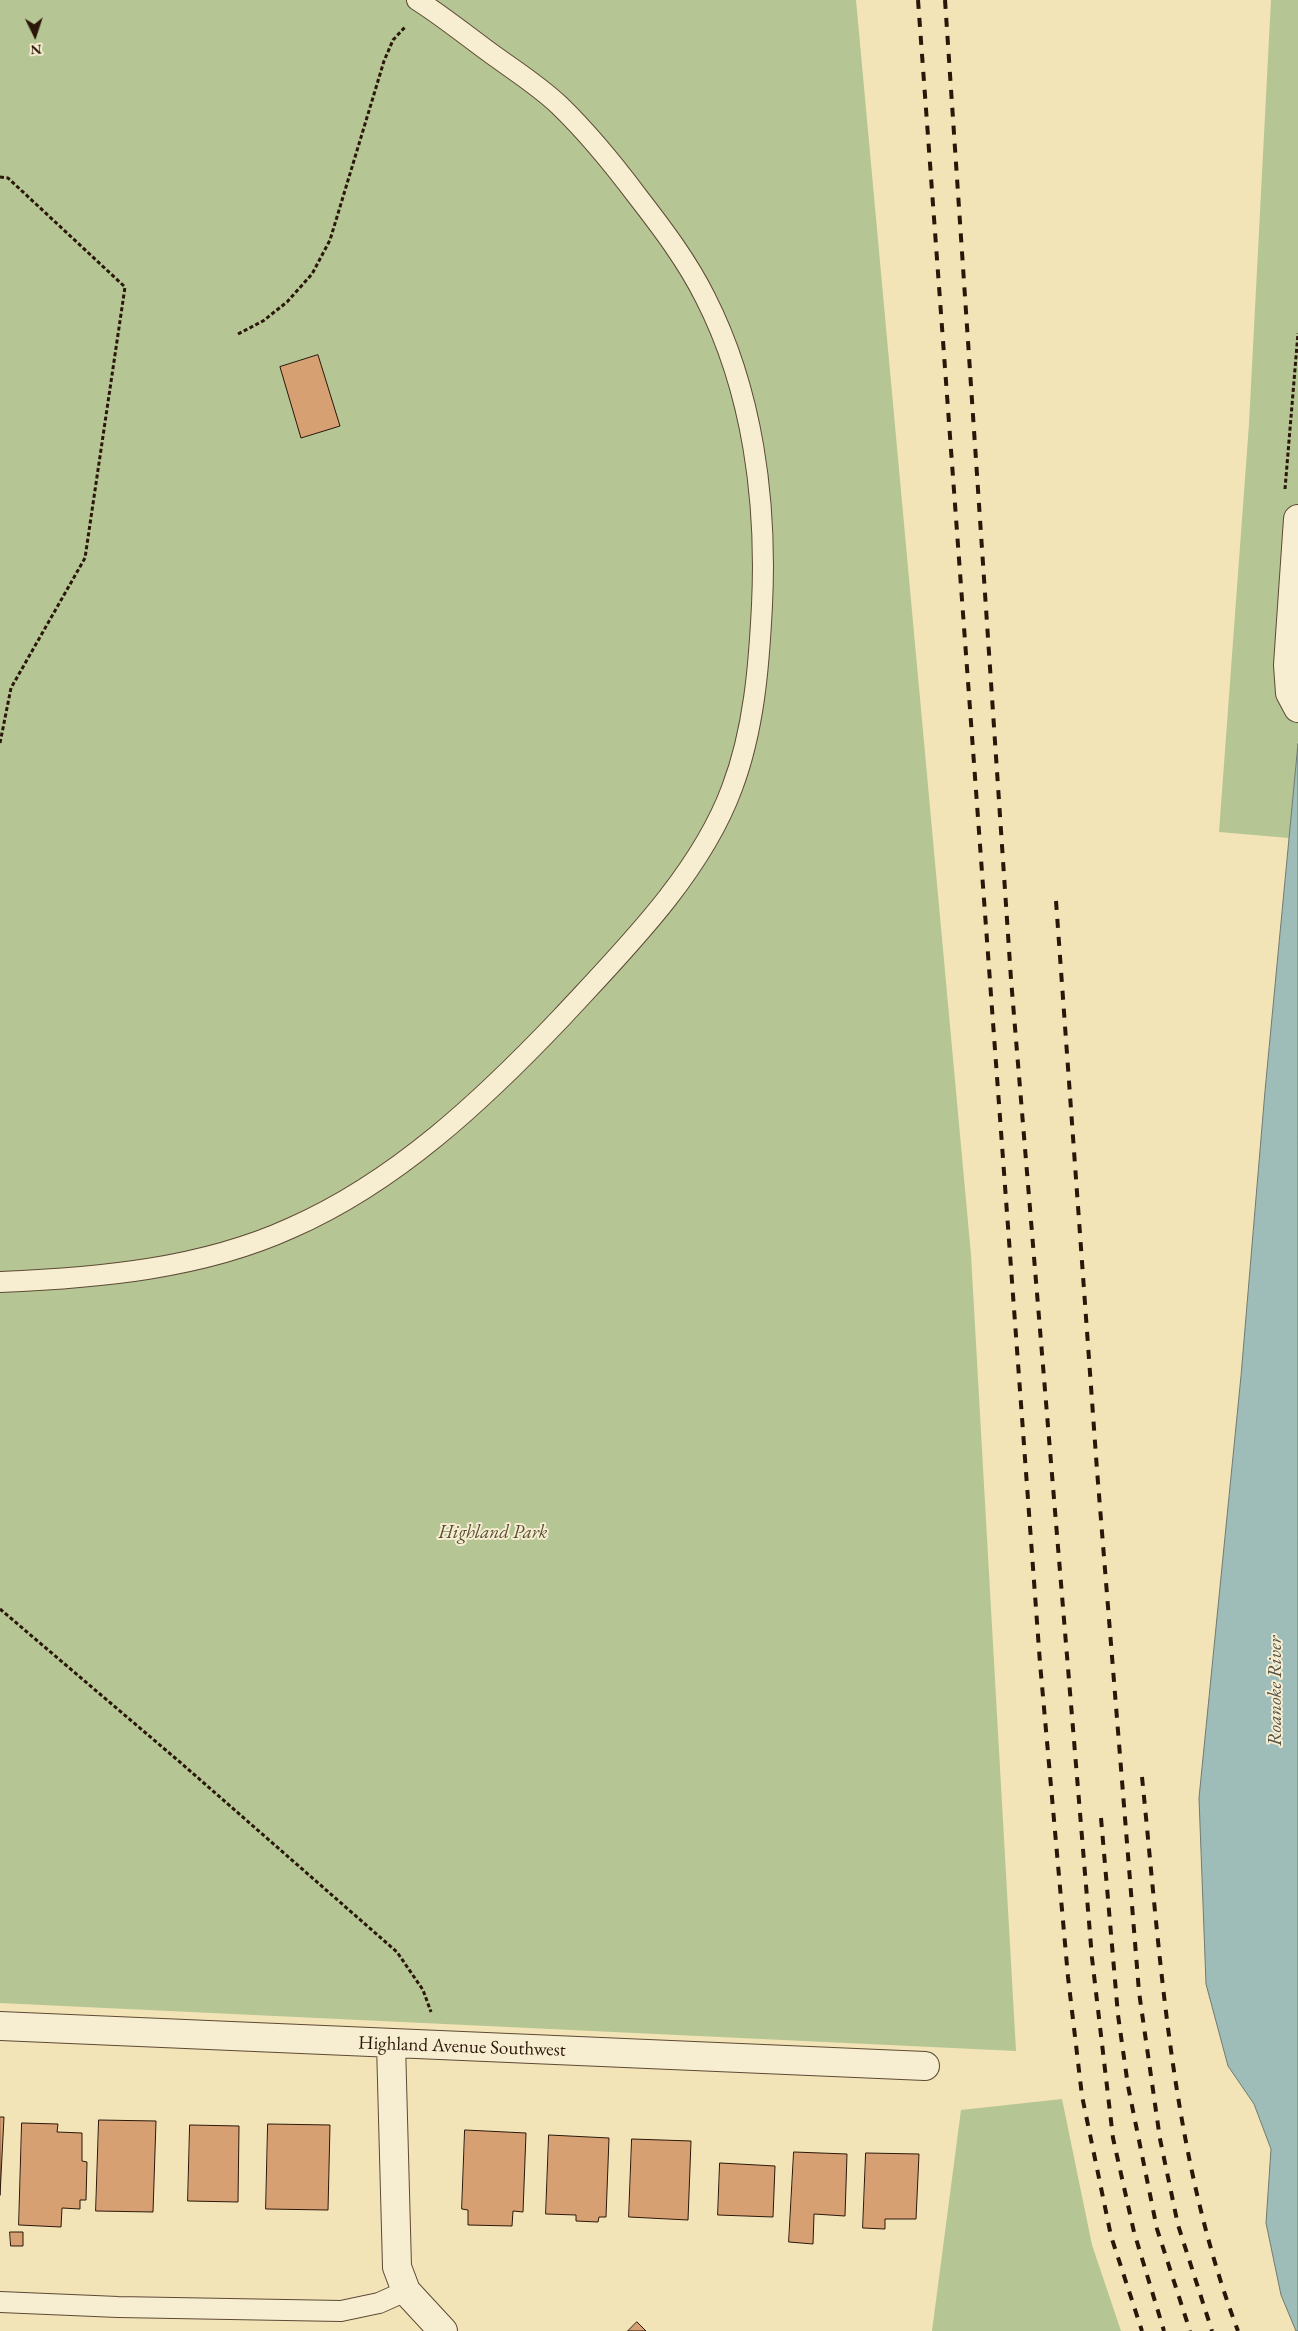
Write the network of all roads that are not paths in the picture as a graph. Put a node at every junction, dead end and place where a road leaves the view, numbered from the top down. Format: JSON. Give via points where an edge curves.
{"nodes":[{"id":1,"x":421,"y":2,"type":"edge"},
{"id":2,"x":1298,"y":519,"type":"edge"},
{"id":3,"x":1298,"y":708,"type":"edge"},
{"id":4,"x":0,"y":1282,"type":"edge"},
{"id":5,"x":0,"y":2026,"type":"edge"},
{"id":6,"x":390,"y":2044,"type":"junction"},
{"id":7,"x":925,"y":2066,"type":"dead end"},
{"id":8,"x":406,"y":2291,"type":"junction"},
{"id":9,"x":0,"y":2302,"type":"edge"},
{"id":10,"x":443,"y":2331,"type":"edge"}],
"edges":[{"from":1,"to":4,"type":"lane","via":[[557,103],[613,163],[669,238],[705,296],[728,349],[748,419],[760,492],[764,573],[759,658],[748,736],[732,789],[707,840],[674,888],[613,962],[511,1071],[439,1134],[361,1192],[291,1228],[228,1251],[155,1267],[66,1279]]},
{"from":2,"to":3,"type":"street","via":[[1288,665],[1290,693]]},
{"from":5,"to":6,"type":"street","name":"Highland Avenue Southwest"},
{"from":6,"to":7,"type":"street","name":"Highland Avenue Southwest"},
{"from":6,"to":8,"type":"street","via":[[397,2267]]},
{"from":8,"to":9,"type":"lane","via":[[379,2303],[341,2311]]},
{"from":8,"to":10,"type":"street"}]}
